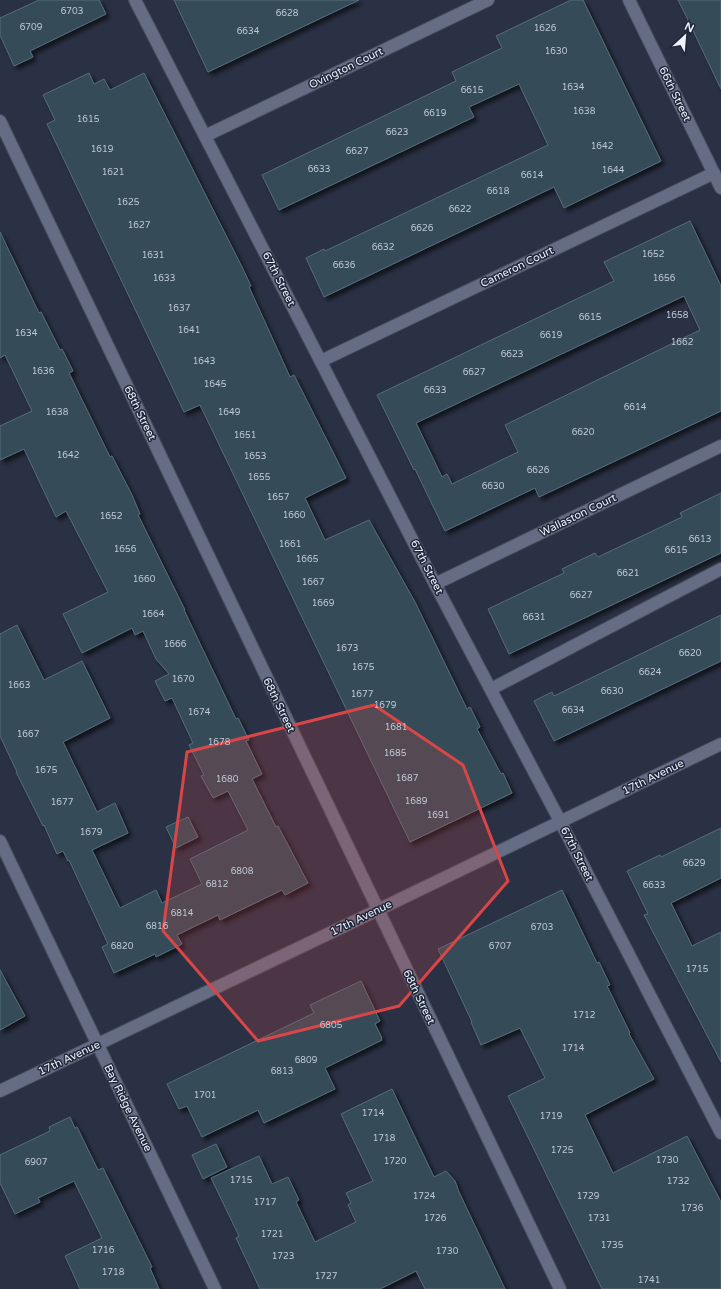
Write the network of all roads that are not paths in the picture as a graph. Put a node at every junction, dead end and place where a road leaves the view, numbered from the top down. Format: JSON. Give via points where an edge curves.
{"nodes":[{"id":1,"x":135,"y":0,"type":"edge"},
{"id":2,"x":488,"y":0,"type":"edge"},
{"id":3,"x":629,"y":0,"type":"edge"},
{"id":4,"x":0,"y":121,"type":"edge"},
{"id":5,"x":205,"y":136,"type":"junction"},
{"id":6,"x":714,"y":173,"type":"junction"},
{"id":7,"x":721,"y":188,"type":"edge"},
{"id":8,"x":321,"y":361,"type":"junction"},
{"id":9,"x":721,"y":446,"type":"edge"},
{"id":10,"x":721,"y":569,"type":"edge"},
{"id":11,"x":435,"y":584,"type":"junction"},
{"id":12,"x":490,"y":689,"type":"junction"},
{"id":13,"x":721,"y":744,"type":"edge"},
{"id":14,"x":560,"y":822,"type":"junction"},
{"id":15,"x":0,"y":841,"type":"edge"},
{"id":16,"x":378,"y":910,"type":"junction"},
{"id":17,"x":98,"y":1044,"type":"junction"},
{"id":18,"x":0,"y":1091,"type":"edge"},
{"id":19,"x":721,"y":1132,"type":"edge"},
{"id":20,"x":215,"y":1289,"type":"edge"},
{"id":21,"x":560,"y":1289,"type":"edge"}],
"edges":[{"from":1,"to":5,"type":"street","name":"67th Street"},
{"from":2,"to":5,"type":"street","name":"Ovington Court"},
{"from":3,"to":6,"type":"street","name":"66th Street"},
{"from":4,"to":16,"type":"street","name":"68th Street"},
{"from":5,"to":8,"type":"street","name":"67th Street"},
{"from":6,"to":7,"type":"street","name":"66th Street"},
{"from":6,"to":8,"type":"street","name":"Cameron Court"},
{"from":8,"to":11,"type":"street","name":"67th Street"},
{"from":9,"to":11,"type":"street","name":"Wallaston Court"},
{"from":10,"to":12,"type":"street"},
{"from":11,"to":12,"type":"street","name":"67th Street"},
{"from":12,"to":14,"type":"street","name":"67th Street"},
{"from":13,"to":14,"type":"street","name":"17th Avenue"},
{"from":14,"to":16,"type":"street","name":"17th Avenue"},
{"from":14,"to":19,"type":"street","name":"67th Street"},
{"from":15,"to":17,"type":"street","name":"Bay Ridge Avenue"},
{"from":16,"to":17,"type":"street","name":"17th Avenue"},
{"from":16,"to":21,"type":"street","name":"68th Street"},
{"from":17,"to":18,"type":"street","name":"17th Avenue"},
{"from":17,"to":20,"type":"street","name":"Bay Ridge Avenue"}]}
